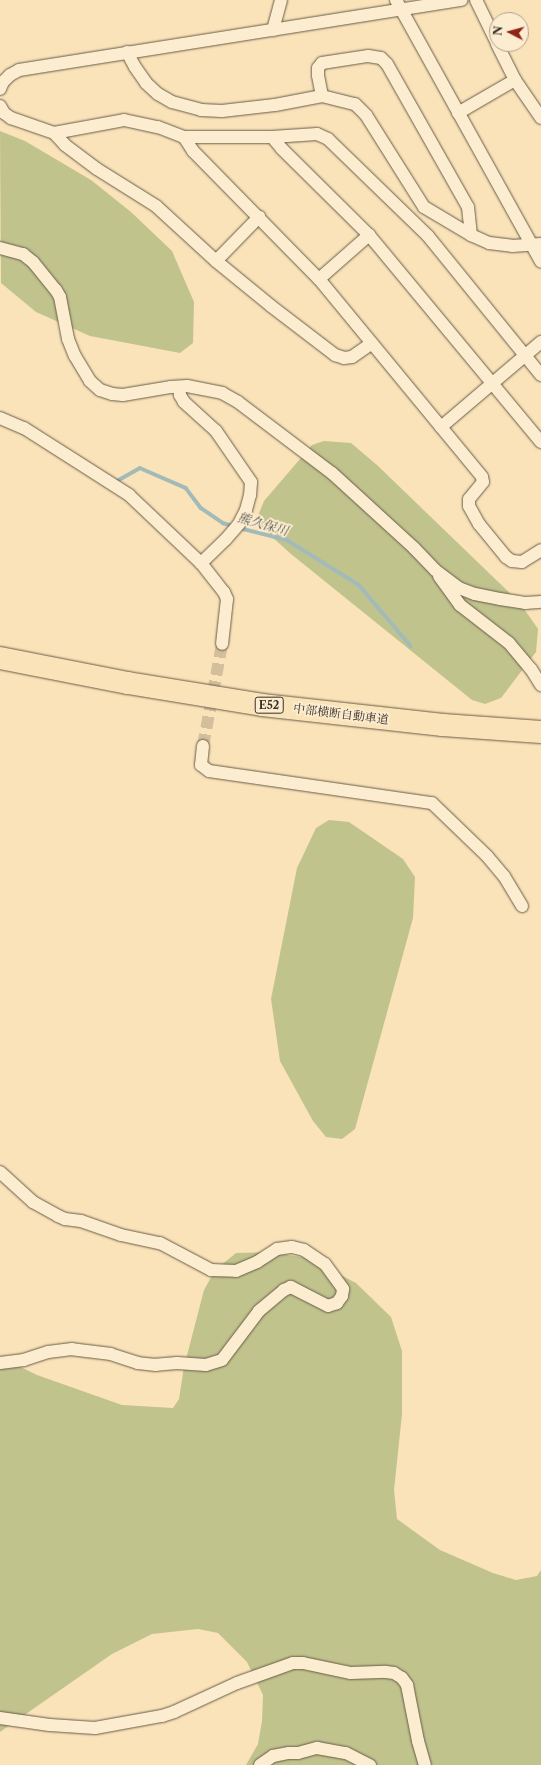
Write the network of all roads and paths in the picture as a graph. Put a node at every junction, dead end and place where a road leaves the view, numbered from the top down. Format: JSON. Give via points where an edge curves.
{"nodes":[{"id":1,"x":281,"y":0,"type":"edge"},
{"id":2,"x":461,"y":0,"type":"edge"},
{"id":3,"x":476,"y":0,"type":"edge"},
{"id":4,"x":399,"y":5,"type":"edge"},
{"id":5,"x":489,"y":27,"type":"edge"},
{"id":6,"x":273,"y":30,"type":"junction"},
{"id":7,"x":127,"y":52,"type":"junction"},
{"id":8,"x":501,"y":52,"type":"edge"},
{"id":9,"x":515,"y":80,"type":"junction"},
{"id":10,"x":0,"y":89,"type":"edge"},
{"id":11,"x":322,"y":96,"type":"junction"},
{"id":12,"x":0,"y":106,"type":"edge"},
{"id":13,"x":458,"y":113,"type":"junction"},
{"id":14,"x":541,"y":118,"type":"edge"},
{"id":15,"x":54,"y":133,"type":"junction"},
{"id":16,"x":184,"y":137,"type":"junction"},
{"id":17,"x":272,"y":137,"type":"junction"},
{"id":18,"x":259,"y":217,"type":"junction"},
{"id":19,"x":369,"y":235,"type":"junction"},
{"id":20,"x":471,"y":235,"type":"junction"},
{"id":21,"x":536,"y":244,"type":"edge"},
{"id":22,"x":0,"y":248,"type":"edge"},
{"id":23,"x":216,"y":261,"type":"junction"},
{"id":24,"x":541,"y":262,"type":"edge"},
{"id":25,"x":319,"y":279,"type":"junction"},
{"id":26,"x":541,"y":342,"type":"edge"},
{"id":27,"x":372,"y":343,"type":"junction"},
{"id":28,"x":525,"y":356,"type":"junction"},
{"id":29,"x":541,"y":375,"type":"edge"},
{"id":30,"x":492,"y":382,"type":"junction"},
{"id":31,"x":179,"y":387,"type":"junction"},
{"id":32,"x":0,"y":418,"type":"edge"},
{"id":33,"x":441,"y":427,"type":"junction"},
{"id":34,"x":541,"y":442,"type":"edge"},
{"id":35,"x":541,"y":550,"type":"edge"},
{"id":36,"x":201,"y":563,"type":"junction"},
{"id":37,"x":435,"y":570,"type":"junction"},
{"id":38,"x":541,"y":602,"type":"edge"},
{"id":39,"x":222,"y":644,"type":"tunnel mouth"},
{"id":40,"x":0,"y":658,"type":"edge"},
{"id":41,"x":541,"y":685,"type":"edge"},
{"id":42,"x":541,"y":732,"type":"edge"},
{"id":43,"x":203,"y":746,"type":"tunnel mouth"},
{"id":44,"x":522,"y":906,"type":"dead end"},
{"id":45,"x":0,"y":1172,"type":"edge"},
{"id":46,"x":0,"y":1363,"type":"edge"},
{"id":47,"x":0,"y":1718,"type":"edge"},
{"id":48,"x":260,"y":1765,"type":"edge"},
{"id":49,"x":370,"y":1765,"type":"edge"},
{"id":50,"x":425,"y":1765,"type":"edge"}],
"edges":[{"from":1,"to":6,"type":"street"},
{"from":2,"to":4,"type":"street"},
{"from":3,"to":5,"type":"street"},
{"from":4,"to":6,"type":"street"},
{"from":4,"to":13,"type":"street"},
{"from":6,"to":7,"type":"street"},
{"from":7,"to":10,"type":"street","via":[[19,70],[10,74]]},
{"from":7,"to":11,"type":"street","via":[[146,83],[158,94],[172,102],[201,110],[222,111],[275,105]]},
{"from":8,"to":9,"type":"street"},
{"from":9,"to":13,"type":"street"},
{"from":9,"to":14,"type":"street"},
{"from":11,"to":20,"type":"street","via":[[355,104],[366,115],[424,207]]},
{"from":11,"to":20,"type":"street","via":[[318,68],[322,63],[368,56],[381,58],[387,64],[468,207]]},
{"from":12,"to":15,"type":"street","via":[[11,118]]},
{"from":13,"to":21,"type":"street"},
{"from":15,"to":16,"type":"street","via":[[124,120],[158,127]]},
{"from":15,"to":23,"type":"street","via":[[65,145],[97,169],[156,206]]},
{"from":16,"to":17,"type":"street"},
{"from":16,"to":18,"type":"street","via":[[194,151]]},
{"from":17,"to":19,"type":"street"},
{"from":17,"to":28,"type":"street","via":[[316,134],[328,138],[428,236]]},
{"from":18,"to":23,"type":"street"},
{"from":18,"to":25,"type":"street"},
{"from":19,"to":25,"type":"street"},
{"from":19,"to":30,"type":"street"},
{"from":20,"to":21,"type":"street","via":[[489,243],[512,246]]},
{"from":21,"to":24,"type":"street"},
{"from":22,"to":31,"type":"street","via":[[23,254],[41,270],[56,290],[63,309],[68,339],[81,368],[100,390],[123,395]]},
{"from":23,"to":27,"type":"street","via":[[336,355],[352,357]]},
{"from":25,"to":27,"type":"street"},
{"from":26,"to":28,"type":"street"},
{"from":27,"to":33,"type":"street"},
{"from":28,"to":29,"type":"street"},
{"from":28,"to":30,"type":"street"},
{"from":30,"to":33,"type":"street"},
{"from":30,"to":34,"type":"street"},
{"from":31,"to":36,"type":"street","via":[[184,402],[216,431],[251,482],[246,510],[239,524]]},
{"from":31,"to":37,"type":"street","via":[[222,393],[238,402],[332,472]]},
{"from":32,"to":36,"type":"street","via":[[24,428],[129,495]]},
{"from":33,"to":35,"type":"street","via":[[482,477],[483,482],[469,499],[469,506],[483,529],[512,561],[522,562]]},
{"from":36,"to":39,"type":"street","via":[[227,599]]},
{"from":37,"to":38,"type":"street","via":[[459,588],[474,594],[525,603]]},
{"from":37,"to":41,"type":"street","via":[[460,605],[509,643]]},
{"from":40,"to":42,"type":"highway","name":"中部横断自動車道","number":"E52","via":[[128,683],[262,705],[428,724]]},
{"from":43,"to":44,"type":"street","via":[[201,764],[209,771],[432,803],[487,856],[504,876]]},
{"from":45,"to":46,"type":"street","via":[[33,1202],[58,1216],[160,1243],[211,1270],[236,1271],[277,1249],[292,1248],[304,1250],[325,1264],[343,1289],[337,1303],[328,1306],[291,1287],[284,1290],[259,1311],[222,1360],[206,1365],[138,1363],[111,1354],[72,1349]]},
{"from":47,"to":50,"type":"street","via":[[50,1725],[99,1727],[162,1716],[237,1683],[292,1663],[351,1673],[386,1672],[402,1678],[407,1684]]},
{"from":48,"to":49,"type":"street","via":[[274,1756],[317,1748],[346,1753]]}]}
